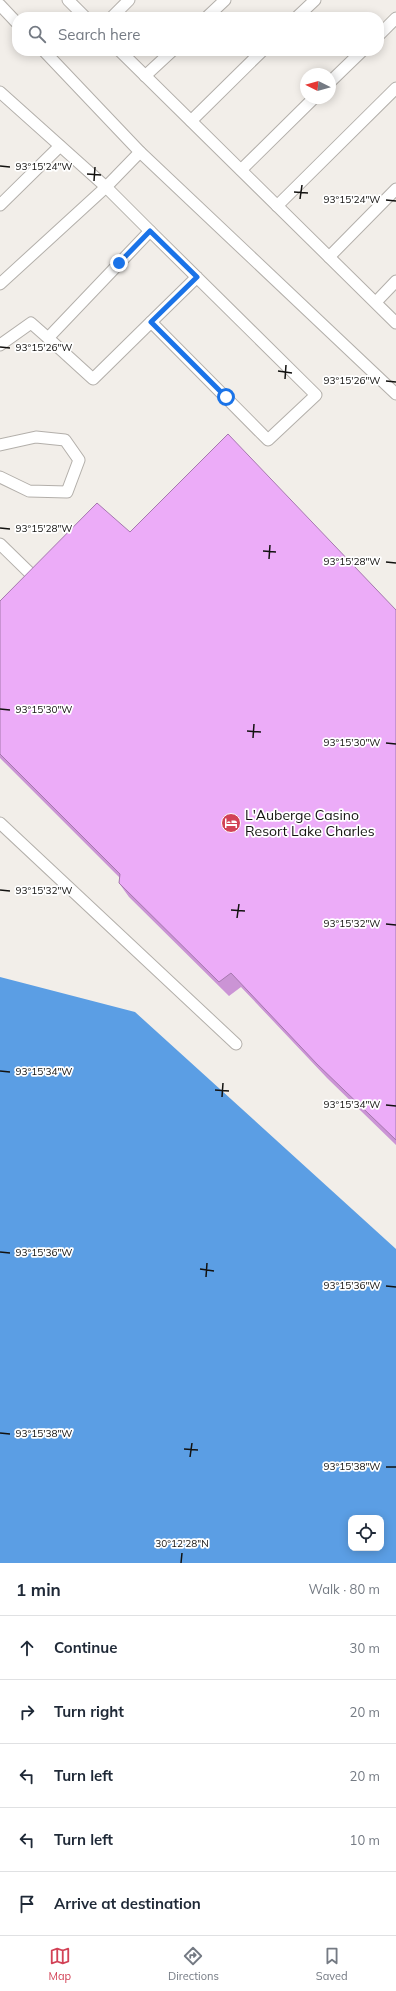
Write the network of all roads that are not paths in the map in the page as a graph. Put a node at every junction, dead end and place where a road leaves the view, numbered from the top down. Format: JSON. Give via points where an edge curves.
{"nodes":[{"id":1,"x":68,"y":0,"type":"edge"},
{"id":2,"x":129,"y":0,"type":"edge"},
{"id":3,"x":225,"y":0,"type":"edge"},
{"id":4,"x":315,"y":0,"type":"edge"},
{"id":5,"x":0,"y":5,"type":"edge"},
{"id":6,"x":80,"y":12,"type":"edge"},
{"id":7,"x":117,"y":12,"type":"edge"},
{"id":8,"x":212,"y":12,"type":"edge"},
{"id":9,"x":302,"y":12,"type":"edge"},
{"id":10,"x":12,"y":18,"type":"edge"},
{"id":11,"x":396,"y":18,"type":"edge"},
{"id":12,"x":384,"y":30,"type":"edge"},
{"id":13,"x":49,"y":56,"type":"edge"},
{"id":14,"x":125,"y":56,"type":"edge"},
{"id":15,"x":167,"y":56,"type":"edge"},
{"id":16,"x":257,"y":56,"type":"edge"},
{"id":17,"x":357,"y":56,"type":"edge"},
{"id":18,"x":145,"y":76,"type":"junction"},
{"id":19,"x":336,"y":76,"type":"edge"},
{"id":20,"x":396,"y":88,"type":"edge"},
{"id":21,"x":1,"y":93,"type":"edge"},
{"id":22,"x":308,"y":104,"type":"edge"},
{"id":23,"x":191,"y":121,"type":"junction"},
{"id":24,"x":60,"y":146,"type":"junction"},
{"id":25,"x":140,"y":152,"type":"junction"},
{"id":26,"x":240,"y":170,"type":"junction"},
{"id":27,"x":106,"y":187,"type":"junction"},
{"id":28,"x":396,"y":189,"type":"edge"},
{"id":29,"x":0,"y":205,"type":"edge"},
{"id":30,"x":277,"y":206,"type":"junction"},
{"id":31,"x":150,"y":231,"type":"junction"},
{"id":32,"x":329,"y":257,"type":"junction"},
{"id":33,"x":197,"y":277,"type":"junction"},
{"id":34,"x":396,"y":281,"type":"edge"},
{"id":35,"x":0,"y":284,"type":"edge"},
{"id":36,"x":376,"y":302,"type":"junction"},
{"id":37,"x":151,"y":322,"type":"junction"},
{"id":38,"x":396,"y":322,"type":"edge"},
{"id":39,"x":48,"y":338,"type":"junction"},
{"id":40,"x":0,"y":345,"type":"edge"},
{"id":41,"x":396,"y":394,"type":"edge"},
{"id":42,"x":0,"y":445,"type":"edge"},
{"id":43,"x":0,"y":477,"type":"edge"},
{"id":44,"x":0,"y":544,"type":"edge"},
{"id":45,"x":41,"y":584,"type":"edge"},
{"id":46,"x":0,"y":823,"type":"edge"},
{"id":47,"x":236,"y":1044,"type":"dead end"}],
"edges":[{"from":1,"to":6,"type":"lane"},
{"from":2,"to":7,"type":"lane"},
{"from":3,"to":8,"type":"lane"},
{"from":4,"to":9,"type":"lane"},
{"from":5,"to":10,"type":"lane"},
{"from":11,"to":12,"type":"lane"},
{"from":13,"to":25,"type":"lane"},
{"from":14,"to":18,"type":"lane"},
{"from":15,"to":18,"type":"lane"},
{"from":16,"to":23,"type":"lane"},
{"from":17,"to":19,"type":"lane"},
{"from":18,"to":23,"type":"lane"},
{"from":20,"to":30,"type":"lane"},
{"from":21,"to":24,"type":"lane"},
{"from":22,"to":26,"type":"lane"},
{"from":23,"to":26,"type":"lane"},
{"from":24,"to":27,"type":"lane"},
{"from":24,"to":29,"type":"lane"},
{"from":25,"to":27,"type":"lane"},
{"from":25,"to":41,"type":"lane"},
{"from":26,"to":30,"type":"lane"},
{"from":27,"to":31,"type":"lane"},
{"from":27,"to":35,"type":"lane"},
{"from":28,"to":32,"type":"lane"},
{"from":30,"to":32,"type":"lane"},
{"from":31,"to":33,"type":"lane"},
{"from":31,"to":39,"type":"lane"},
{"from":32,"to":36,"type":"lane"},
{"from":33,"to":37,"type":"lane"},
{"from":33,"to":37,"type":"lane","via":[[316,395],[268,440]]},
{"from":34,"to":36,"type":"lane"},
{"from":36,"to":38,"type":"lane"},
{"from":37,"to":39,"type":"lane","via":[[93,379]]},
{"from":39,"to":40,"type":"lane","via":[[31,323]]},
{"from":42,"to":43,"type":"lane","via":[[36,437],[65,440],[79,460],[67,492],[29,491]]},
{"from":44,"to":45,"type":"lane"},
{"from":46,"to":47,"type":"lane"}]}
